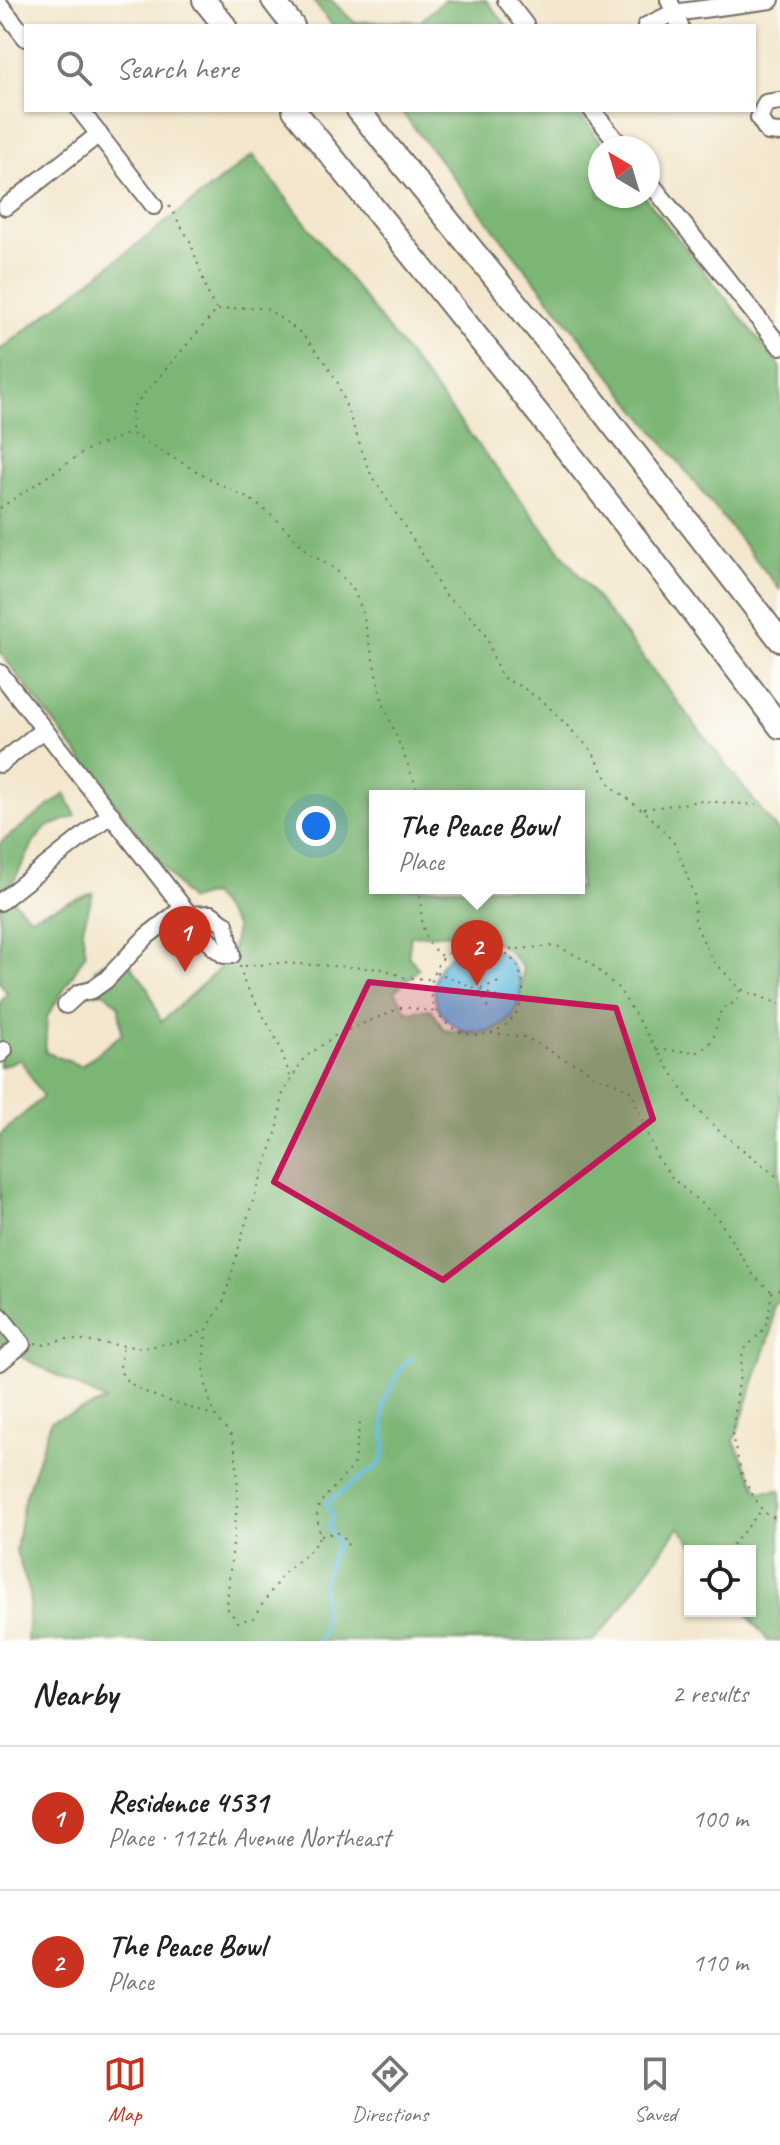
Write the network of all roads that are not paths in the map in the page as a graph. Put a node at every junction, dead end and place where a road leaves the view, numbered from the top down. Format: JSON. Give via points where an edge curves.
{"nodes":[{"id":1,"x":204,"y":0,"type":"edge"},
{"id":2,"x":273,"y":0,"type":"edge"},
{"id":3,"x":506,"y":0,"type":"edge"},
{"id":4,"x":771,"y":0,"type":"edge"},
{"id":5,"x":0,"y":5,"type":"edge"},
{"id":6,"x":674,"y":13,"type":"edge"},
{"id":7,"x":223,"y":24,"type":"edge"},
{"id":8,"x":291,"y":24,"type":"edge"},
{"id":9,"x":524,"y":24,"type":"edge"},
{"id":10,"x":650,"y":24,"type":"edge"},
{"id":11,"x":24,"y":35,"type":"edge"},
{"id":12,"x":780,"y":101,"type":"edge"},
{"id":13,"x":758,"y":104,"type":"edge"},
{"id":14,"x":82,"y":112,"type":"edge"},
{"id":15,"x":296,"y":112,"type":"edge"},
{"id":16,"x":360,"y":112,"type":"edge"},
{"id":17,"x":594,"y":112,"type":"edge"},
{"id":18,"x":780,"y":133,"type":"edge"},
{"id":19,"x":99,"y":134,"type":"junction"},
{"id":20,"x":613,"y":136,"type":"edge"},
{"id":21,"x":660,"y":195,"type":"edge"},
{"id":22,"x":154,"y":206,"type":"road end"},
{"id":23,"x":6,"y":207,"type":"dead end"},
{"id":24,"x":780,"y":346,"type":"edge"},
{"id":25,"x":780,"y":640,"type":"edge"},
{"id":26,"x":0,"y":673,"type":"edge"},
{"id":27,"x":780,"y":727,"type":"edge"},
{"id":28,"x":44,"y":729,"type":"junction"},
{"id":29,"x":0,"y":764,"type":"edge"},
{"id":30,"x":111,"y":814,"type":"junction"},
{"id":31,"x":0,"y":902,"type":"edge"},
{"id":32,"x":66,"y":1005,"type":"dead end"},
{"id":33,"x":0,"y":1316,"type":"edge"},
{"id":34,"x":0,"y":1362,"type":"edge"}],
"edges":[{"from":1,"to":7,"type":"highway"},
{"from":2,"to":8,"type":"highway"},
{"from":3,"to":9,"type":"street"},
{"from":4,"to":6,"type":"street"},
{"from":5,"to":11,"type":"street"},
{"from":6,"to":10,"type":"street"},
{"from":12,"to":13,"type":"street"},
{"from":13,"to":18,"type":"street","via":[[763,129]]},
{"from":14,"to":19,"type":"street"},
{"from":15,"to":27,"type":"highway","via":[[540,415]]},
{"from":16,"to":25,"type":"highway","via":[[564,362]]},
{"from":17,"to":20,"type":"street"},
{"from":19,"to":22,"type":"street"},
{"from":19,"to":23,"type":"street"},
{"from":21,"to":24,"type":"street"},
{"from":26,"to":28,"type":"street"},
{"from":28,"to":29,"type":"street"},
{"from":28,"to":30,"type":"street"},
{"from":30,"to":31,"type":"street"},
{"from":30,"to":32,"type":"street","via":[[186,911],[147,936],[106,980]]},
{"from":33,"to":34,"type":"street","via":[[22,1344]]}]}
